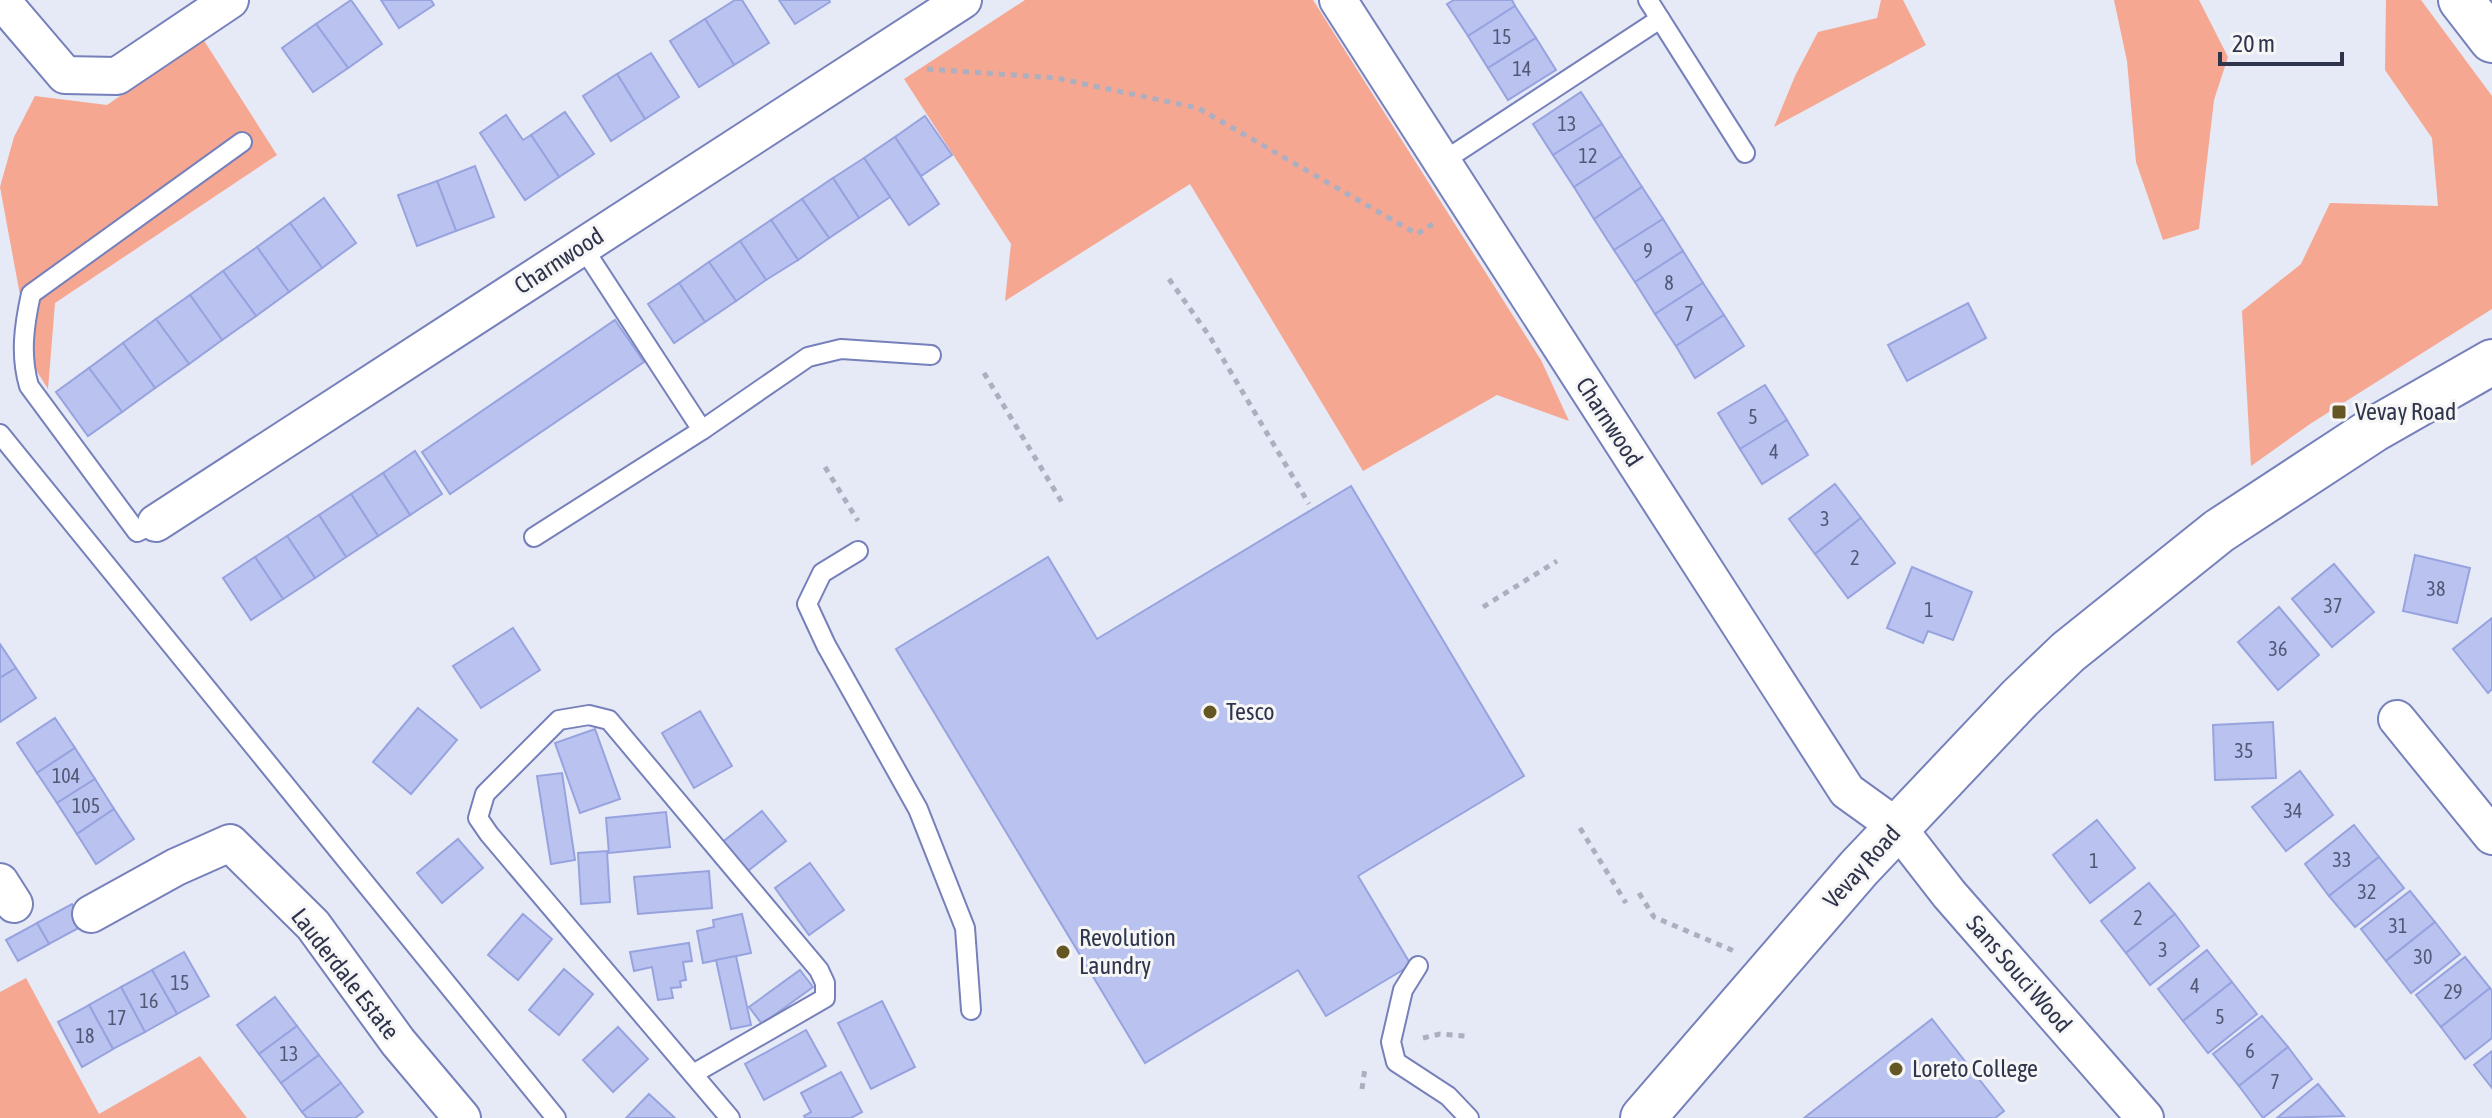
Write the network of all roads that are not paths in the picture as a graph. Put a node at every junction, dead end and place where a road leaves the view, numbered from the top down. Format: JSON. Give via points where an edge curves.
{"nodes":[{"id":1,"x":1,"y":0,"type":"edge"},
{"id":2,"x":230,"y":0,"type":"edge"},
{"id":3,"x":963,"y":0,"type":"edge"},
{"id":4,"x":1338,"y":0,"type":"edge"},
{"id":5,"x":1648,"y":0,"type":"edge"},
{"id":6,"x":2461,"y":0,"type":"edge"},
{"id":7,"x":1660,"y":19,"type":"junction"},
{"id":8,"x":2492,"y":40,"type":"edge"},
{"id":9,"x":242,"y":142,"type":"dead end"},
{"id":10,"x":1745,"y":153,"type":"dead end"},
{"id":11,"x":1442,"y":162,"type":"junction"},
{"id":12,"x":582,"y":246,"type":"junction"},
{"id":13,"x":931,"y":355,"type":"dead end"},
{"id":14,"x":2492,"y":362,"type":"edge"},
{"id":15,"x":702,"y":430,"type":"junction"},
{"id":16,"x":0,"y":434,"type":"edge"},
{"id":17,"x":156,"y":523,"type":"joint"},
{"id":18,"x":534,"y":537,"type":"dead end"},
{"id":19,"x":858,"y":551,"type":"dead end"},
{"id":20,"x":2397,"y":719,"type":"dead end"},
{"id":21,"x":1897,"y":827,"type":"junction"},
{"id":22,"x":2492,"y":836,"type":"edge"},
{"id":23,"x":91,"y":914,"type":"dead end"},
{"id":24,"x":1418,"y":966,"type":"dead end"},
{"id":25,"x":971,"y":1010,"type":"dead end"},
{"id":26,"x":693,"y":1074,"type":"junction"},
{"id":27,"x":462,"y":1118,"type":"edge"},
{"id":28,"x":556,"y":1118,"type":"edge"},
{"id":29,"x":730,"y":1118,"type":"edge"},
{"id":30,"x":1469,"y":1118,"type":"edge"},
{"id":31,"x":1643,"y":1118,"type":"edge"},
{"id":32,"x":2145,"y":1118,"type":"edge"}],
"edges":[{"from":1,"to":2,"type":"street","via":[[65,75],[117,76]]},
{"from":3,"to":12,"type":"street","name":"Charnwood"},
{"from":4,"to":11,"type":"street","name":"Charnwood"},
{"from":5,"to":7,"type":"lane"},
{"from":6,"to":8,"type":"main road"},
{"from":7,"to":10,"type":"lane"},
{"from":7,"to":11,"type":"lane"},
{"from":9,"to":17,"type":"lane","via":[[31,294],[23,364],[29,386],[137,532]]},
{"from":11,"to":21,"type":"street","name":"Charnwood","via":[[1847,791]]},
{"from":12,"to":15,"type":"lane"},
{"from":12,"to":17,"type":"street","name":"Charnwood"},
{"from":13,"to":15,"type":"lane","via":[[841,349],[808,357]]},
{"from":14,"to":21,"type":"main road","name":"Vevay Road","via":[[2373,430],[2219,531],[2068,652]]},
{"from":15,"to":18,"type":"lane"},
{"from":16,"to":28,"type":"lane"},
{"from":19,"to":25,"type":"lane","via":[[822,573],[807,604],[924,823],[965,928]]},
{"from":20,"to":22,"type":"street"},
{"from":21,"to":31,"type":"main road","name":"Vevay Road"},
{"from":21,"to":32,"type":"street","name":"Sans Souci Wood"},
{"from":23,"to":27,"type":"street","name":"Lauderdale Estate","via":[[230,843],[313,925],[398,1042]]},
{"from":24,"to":30,"type":"lane","via":[[1403,990],[1391,1042],[1396,1062],[1448,1096]]},
{"from":26,"to":26,"type":"lane","via":[[478,818],[485,794],[559,720],[589,715],[609,720],[825,983],[825,998]]},
{"from":26,"to":29,"type":"lane"}]}
